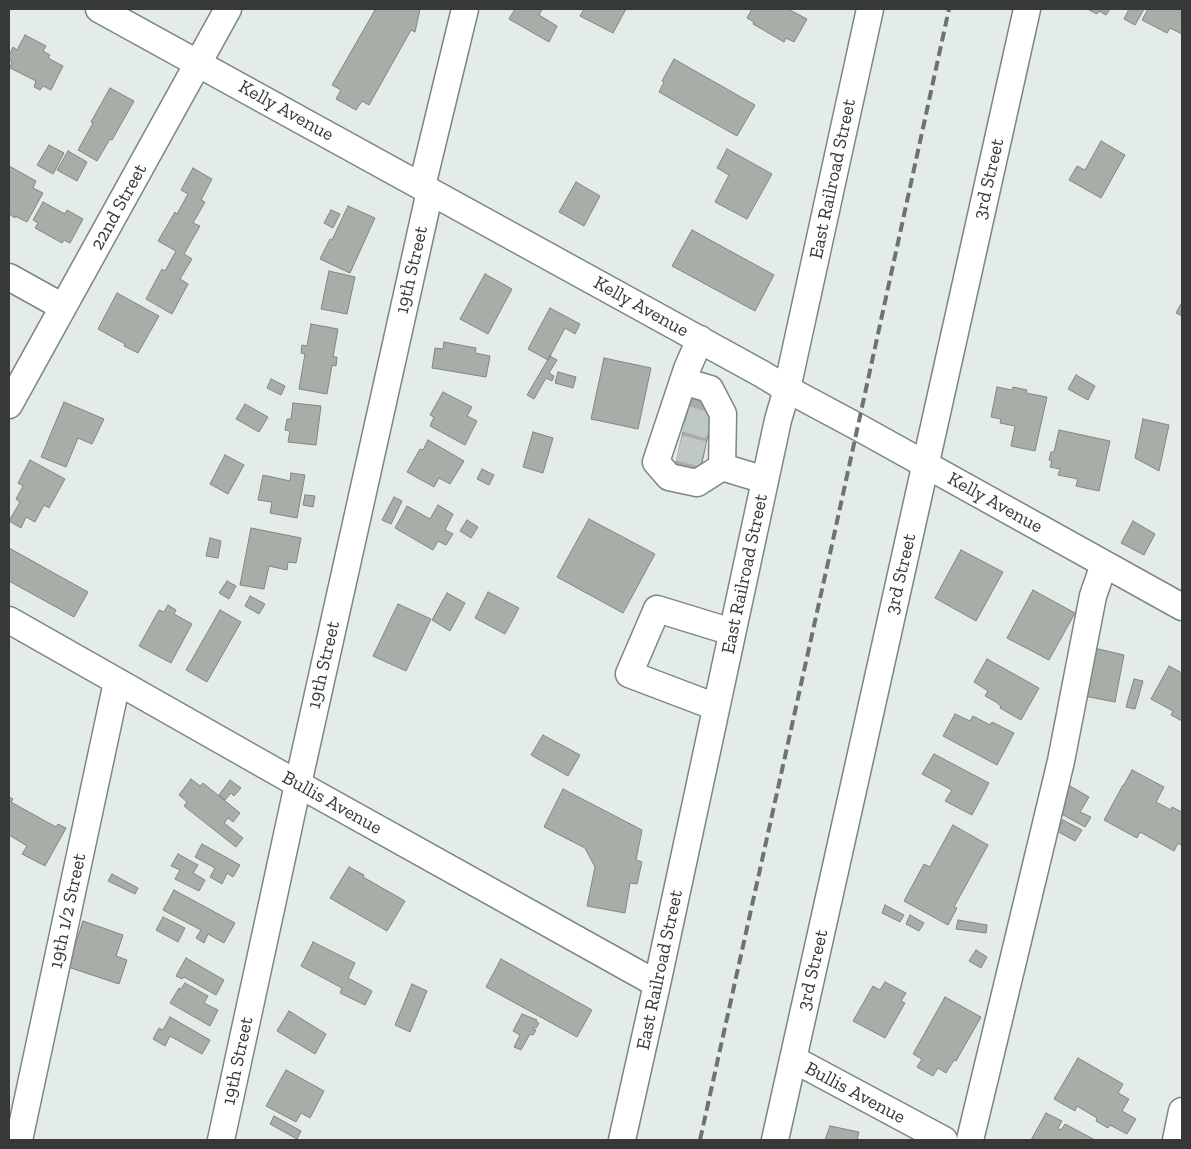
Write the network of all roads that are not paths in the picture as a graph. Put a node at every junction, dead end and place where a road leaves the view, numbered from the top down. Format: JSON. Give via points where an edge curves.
{"nodes":[{"id":1,"x":99,"y":9,"type":"edge"},
{"id":2,"x":228,"y":9,"type":"edge"},
{"id":3,"x":465,"y":9,"type":"edge"},
{"id":4,"x":870,"y":9,"type":"edge"},
{"id":5,"x":1027,"y":9,"type":"edge"},
{"id":6,"x":198,"y":63,"type":"junction"},
{"id":7,"x":426,"y":188,"type":"junction"},
{"id":8,"x":9,"y":277,"type":"edge"},
{"id":9,"x":63,"y":307,"type":"junction"},
{"id":10,"x":700,"y":339,"type":"junction"},
{"id":11,"x":683,"y":381,"type":"junction"},
{"id":12,"x":787,"y":388,"type":"junction"},
{"id":13,"x":9,"y":405,"type":"edge"},
{"id":14,"x":697,"y":422,"type":"junction"},
{"id":15,"x":698,"y":454,"type":"junction"},
{"id":16,"x":925,"y":464,"type":"junction"},
{"id":17,"x":765,"y":480,"type":"junction"},
{"id":18,"x":1104,"y":564,"type":"junction"},
{"id":19,"x":1182,"y":608,"type":"edge"},
{"id":20,"x":9,"y":620,"type":"edge"},
{"id":21,"x":732,"y":632,"type":"junction"},
{"id":22,"x":117,"y":682,"type":"junction"},
{"id":23,"x":716,"y":707,"type":"junction"},
{"id":24,"x":298,"y":784,"type":"junction"},
{"id":25,"x":657,"y":984,"type":"junction"},
{"id":26,"x":793,"y":1059,"type":"junction"},
{"id":27,"x":1182,"y":1112,"type":"edge"},
{"id":28,"x":19,"y":1140,"type":"edge"},
{"id":29,"x":221,"y":1140,"type":"edge"},
{"id":30,"x":622,"y":1140,"type":"edge"},
{"id":31,"x":775,"y":1140,"type":"edge"},
{"id":32,"x":944,"y":1140,"type":"edge"},
{"id":33,"x":970,"y":1140,"type":"edge"},
{"id":34,"x":1176,"y":1140,"type":"edge"}],
"edges":[{"from":1,"to":6,"type":"street","name":"Kelly Avenue"},
{"from":2,"to":6,"type":"street","name":"22nd Street"},
{"from":3,"to":7,"type":"street","name":"19th Street"},
{"from":4,"to":12,"type":"street","name":"East Railroad Street"},
{"from":5,"to":16,"type":"street","name":"3rd Street"},
{"from":6,"to":7,"type":"street","name":"Kelly Avenue"},
{"from":6,"to":9,"type":"street","name":"22nd Street"},
{"from":7,"to":10,"type":"street","name":"Kelly Avenue"},
{"from":7,"to":24,"type":"street","name":"19th Street"},
{"from":8,"to":9,"type":"street"},
{"from":9,"to":13,"type":"street","name":"22nd Street"},
{"from":10,"to":11,"type":"street"},
{"from":10,"to":12,"type":"street","name":"Kelly Avenue"},
{"from":11,"to":14,"type":"street"},
{"from":11,"to":14,"type":"street","via":[[710,389],[723,414]]},
{"from":12,"to":16,"type":"street","name":"Kelly Avenue"},
{"from":12,"to":17,"type":"street","name":"East Railroad Street"},
{"from":14,"to":15,"type":"street"},
{"from":14,"to":15,"type":"street"},
{"from":15,"to":17,"type":"street"},
{"from":16,"to":18,"type":"street","name":"Kelly Avenue"},
{"from":16,"to":26,"type":"street","name":"3rd Street"},
{"from":17,"to":21,"type":"street","name":"East Railroad Street"},
{"from":18,"to":19,"type":"street","name":"Kelly Avenue"},
{"from":18,"to":33,"type":"street","via":[[1093,596],[1061,761]]},
{"from":20,"to":22,"type":"street","name":"Bullis Avenue"},
{"from":21,"to":23,"type":"street","name":"East Railroad Street"},
{"from":21,"to":23,"type":"street","via":[[657,609],[629,674]]},
{"from":22,"to":24,"type":"street","name":"Bullis Avenue"},
{"from":22,"to":28,"type":"street","name":"19th 1/2 Street"},
{"from":23,"to":25,"type":"street","name":"East Railroad Street"},
{"from":24,"to":25,"type":"street","name":"Bullis Avenue"},
{"from":24,"to":29,"type":"street","name":"19th Street"},
{"from":25,"to":30,"type":"street","name":"East Railroad Street"},
{"from":26,"to":31,"type":"street","name":"3rd Street"},
{"from":26,"to":32,"type":"street","name":"Bullis Avenue"},
{"from":27,"to":34,"type":"street"}]}
